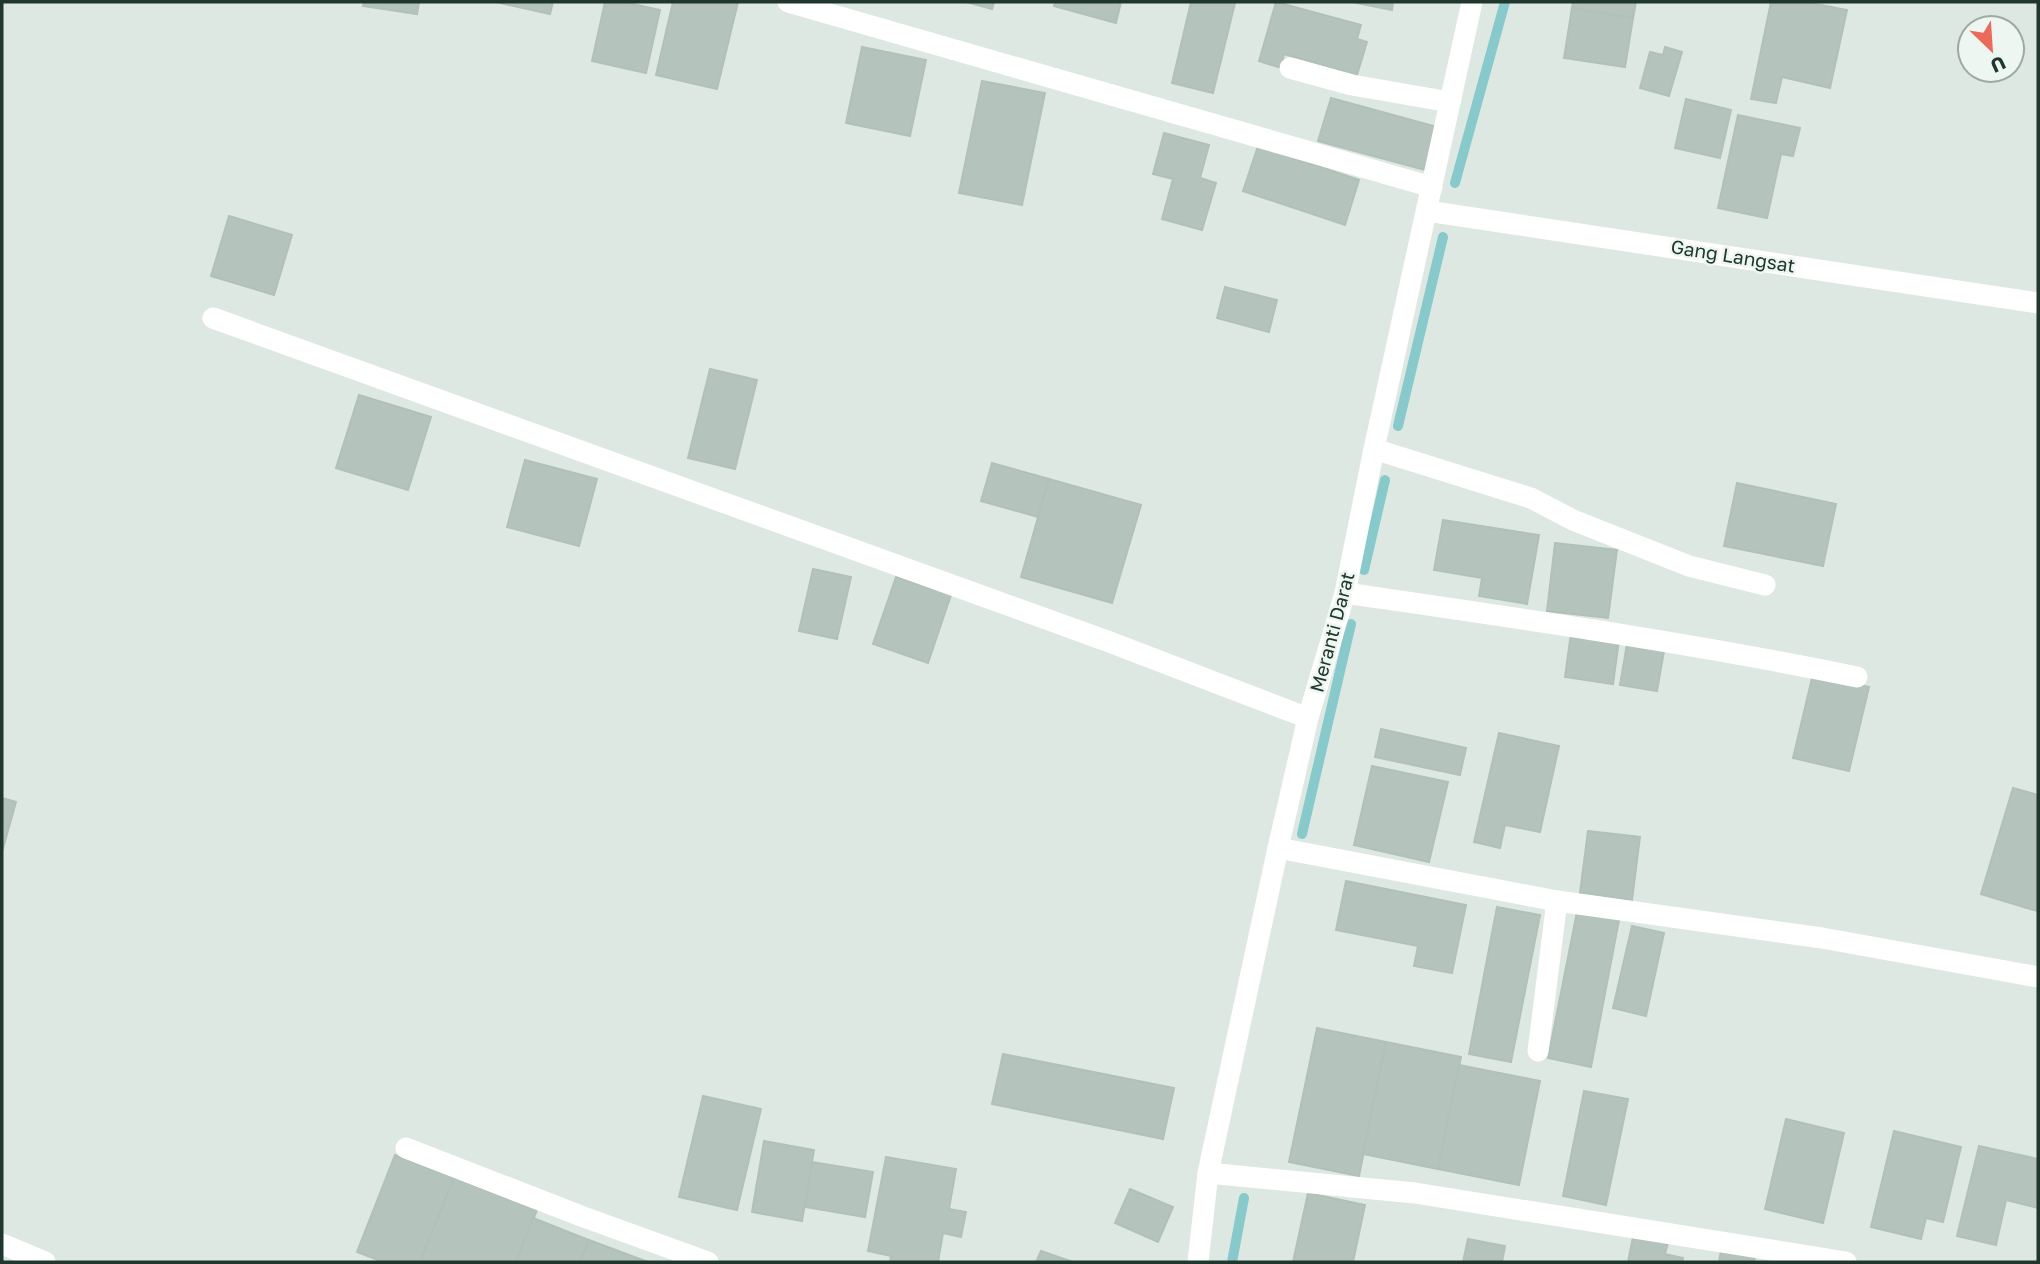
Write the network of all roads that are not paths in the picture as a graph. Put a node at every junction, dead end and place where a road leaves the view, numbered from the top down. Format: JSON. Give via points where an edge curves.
{"nodes":[{"id":1,"x":788,"y":2,"type":"edge"},
{"id":2,"x":1472,"y":2,"type":"edge"},
{"id":3,"x":1290,"y":68,"type":"dead end"},
{"id":4,"x":1450,"y":102,"type":"junction"},
{"id":5,"x":1432,"y":187,"type":"junction"},
{"id":6,"x":1427,"y":211,"type":"junction"},
{"id":7,"x":2038,"y":303,"type":"edge"},
{"id":8,"x":213,"y":318,"type":"dead end"},
{"id":9,"x":1374,"y":449,"type":"junction"},
{"id":10,"x":1765,"y":584,"type":"dead end"},
{"id":11,"x":1345,"y":593,"type":"junction"},
{"id":12,"x":1857,"y":677,"type":"dead end"},
{"id":13,"x":1308,"y":718,"type":"junction"},
{"id":14,"x":1278,"y":848,"type":"junction"},
{"id":15,"x":1557,"y":901,"type":"junction"},
{"id":16,"x":2038,"y":977,"type":"edge"},
{"id":17,"x":1538,"y":1051,"type":"dead end"},
{"id":18,"x":406,"y":1148,"type":"dead end"},
{"id":19,"x":1208,"y":1172,"type":"junction"},
{"id":20,"x":2,"y":1244,"type":"edge"},
{"id":21,"x":45,"y":1262,"type":"edge"},
{"id":22,"x":708,"y":1262,"type":"edge"},
{"id":23,"x":1198,"y":1262,"type":"edge"},
{"id":24,"x":1846,"y":1262,"type":"edge"}],
"edges":[{"from":1,"to":5,"type":"street"},
{"from":2,"to":4,"type":"street","name":"Meranti Darat"},
{"from":3,"to":4,"type":"street","via":[[1352,85]]},
{"from":4,"to":5,"type":"street","name":"Meranti Darat"},
{"from":5,"to":6,"type":"street","name":"Meranti Darat"},
{"from":6,"to":7,"type":"street","name":"Gang Langsat"},
{"from":6,"to":9,"type":"street","name":"Meranti Darat"},
{"from":8,"to":13,"type":"street"},
{"from":9,"to":10,"type":"street","via":[[1531,498],[1573,520],[1689,566]]},
{"from":9,"to":11,"type":"street","name":"Meranti Darat"},
{"from":11,"to":12,"type":"street","via":[[1584,628]]},
{"from":11,"to":13,"type":"street","name":"Meranti Darat"},
{"from":13,"to":14,"type":"street","name":"Meranti Darat"},
{"from":14,"to":15,"type":"street"},
{"from":14,"to":19,"type":"street","name":"Meranti Darat"},
{"from":15,"to":16,"type":"street","via":[[1822,938]]},
{"from":15,"to":17,"type":"street"},
{"from":18,"to":22,"type":"street"},
{"from":19,"to":23,"type":"street","name":"Meranti Darat"},
{"from":19,"to":24,"type":"street","via":[[1415,1193]]},
{"from":20,"to":21,"type":"street"}]}
